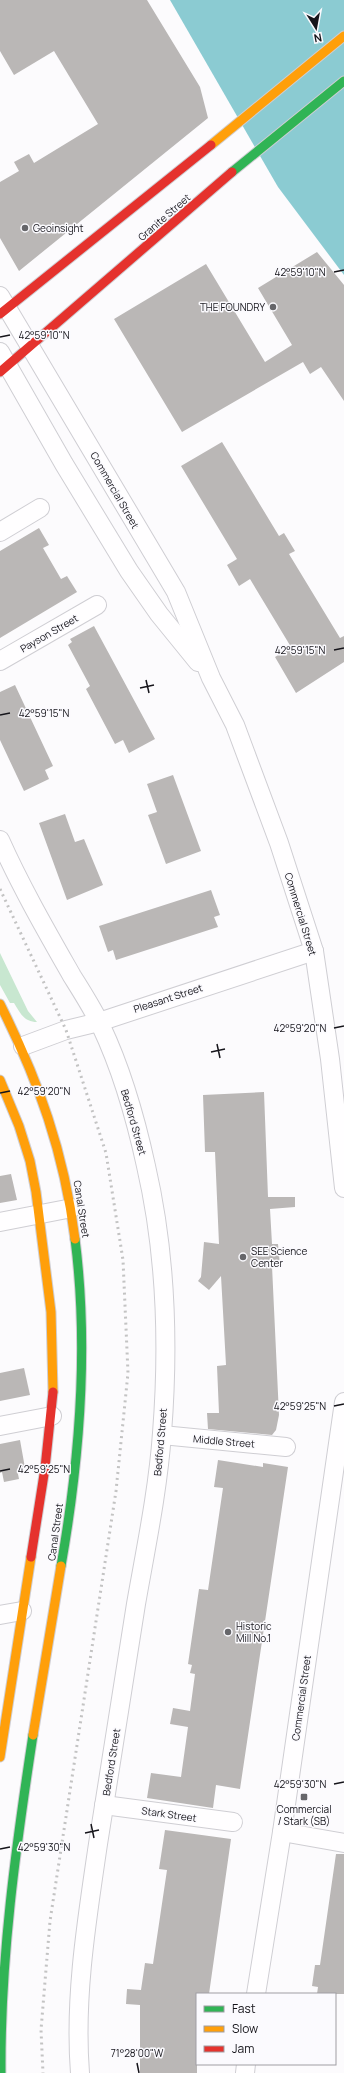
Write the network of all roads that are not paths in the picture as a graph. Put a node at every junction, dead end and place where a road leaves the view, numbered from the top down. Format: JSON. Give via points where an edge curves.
{"nodes":[{"id":1,"x":344,"y":36,"type":"edge"},
{"id":2,"x":344,"y":81,"type":"edge"},
{"id":3,"x":3,"y":306,"type":"edge"},
{"id":4,"x":31,"y":346,"type":"junction"},
{"id":5,"x":3,"y":363,"type":"edge"},
{"id":6,"x":40,"y":508,"type":"dead end"},
{"id":7,"x":0,"y":532,"type":"edge"},
{"id":8,"x":97,"y":606,"type":"dead end"},
{"id":9,"x":0,"y":661,"type":"edge"},
{"id":10,"x":211,"y":678,"type":"junction"},
{"id":11,"x":0,"y":840,"type":"edge"},
{"id":12,"x":314,"y":951,"type":"junction"},
{"id":13,"x":0,"y":1004,"type":"edge"},
{"id":14,"x":99,"y":1022,"type":"junction"},
{"id":15,"x":23,"y":1046,"type":"junction"},
{"id":16,"x":0,"y":1080,"type":"edge"},
{"id":17,"x":344,"y":1188,"type":"edge"},
{"id":18,"x":72,"y":1208,"type":"junction"},
{"id":19,"x":39,"y":1214,"type":"junction"},
{"id":20,"x":0,"y":1222,"type":"edge"},
{"id":21,"x":344,"y":1402,"type":"edge"},
{"id":22,"x":52,"y":1416,"type":"junction"},
{"id":23,"x":0,"y":1426,"type":"edge"},
{"id":24,"x":162,"y":1435,"type":"junction"},
{"id":25,"x":286,"y":1447,"type":"dead end"},
{"id":26,"x":337,"y":1508,"type":"edge"},
{"id":27,"x":22,"y":1611,"type":"junction"},
{"id":28,"x":0,"y":1615,"type":"edge"},
{"id":29,"x":0,"y":1757,"type":"edge"},
{"id":30,"x":104,"y":1805,"type":"junction"},
{"id":31,"x":233,"y":1822,"type":"dead end"},
{"id":32,"x":282,"y":1832,"type":"junction"},
{"id":33,"x":344,"y":1843,"type":"edge"},
{"id":34,"x":256,"y":1993,"type":"edge"},
{"id":35,"x":2,"y":1996,"type":"edge"},
{"id":36,"x":1,"y":2073,"type":"edge"},
{"id":37,"x":80,"y":2073,"type":"edge"}],
"edges":[{"from":1,"to":3,"type":"street","via":[[218,139]]},
{"from":2,"to":4,"type":"street","name":"Granite Street","via":[[240,165]]},
{"from":3,"to":4,"type":"street","name":"Commercial Street"},
{"from":4,"to":5,"type":"street","name":"Granite Street"},
{"from":4,"to":10,"type":"street","name":"Commercial Street","via":[[176,592]]},
{"from":5,"to":10,"type":"street","name":"Commercial Street","via":[[129,571],[159,614]]},
{"from":6,"to":7,"type":"street"},
{"from":8,"to":9,"type":"street","name":"Payson Street"},
{"from":10,"to":12,"type":"street","name":"Commercial Street","via":[[235,725],[279,843]]},
{"from":11,"to":14,"type":"street","name":"Bedford Street","via":[[42,922]]},
{"from":12,"to":14,"type":"street","name":"Pleasant Street"},
{"from":12,"to":17,"type":"street","name":"Commercial Street","via":[[330,1060]]},
{"from":13,"to":15,"type":"street","name":"Canal Street"},
{"from":14,"to":15,"type":"street","name":"Pleasant Street","via":[[66,1030]]},
{"from":14,"to":24,"type":"street","name":"Bedford Street","via":[[110,1047],[139,1135],[154,1204],[164,1294]]},
{"from":15,"to":18,"type":"street","name":"Canal Street","via":[[60,1152]]},
{"from":16,"to":19,"type":"street","name":"Canal Street","via":[[30,1161]]},
{"from":18,"to":19,"type":"street"},
{"from":18,"to":35,"type":"street","name":"Canal Street","via":[[81,1302],[79,1434],[56,1602],[24,1800],[11,1896]]},
{"from":19,"to":20,"type":"street"},
{"from":19,"to":22,"type":"street","name":"Canal Street","via":[[53,1352]]},
{"from":21,"to":26,"type":"street","name":"Commercial Street"},
{"from":22,"to":23,"type":"street"},
{"from":22,"to":27,"type":"street","name":"Canal Street"},
{"from":24,"to":25,"type":"street","name":"Middle Street"},
{"from":24,"to":30,"type":"street","name":"Bedford Street"},
{"from":26,"to":32,"type":"street","name":"Commercial Street"},
{"from":27,"to":28,"type":"street"},
{"from":27,"to":29,"type":"street","name":"Canal Street"},
{"from":30,"to":31,"type":"street","name":"Stark Street"},
{"from":30,"to":37,"type":"street","name":"Bedford Street","via":[[81,1978],[78,2035]]},
{"from":32,"to":33,"type":"street"},
{"from":32,"to":34,"type":"street","name":"Commercial Street"},
{"from":35,"to":36,"type":"street","name":"Canal Street"}]}
